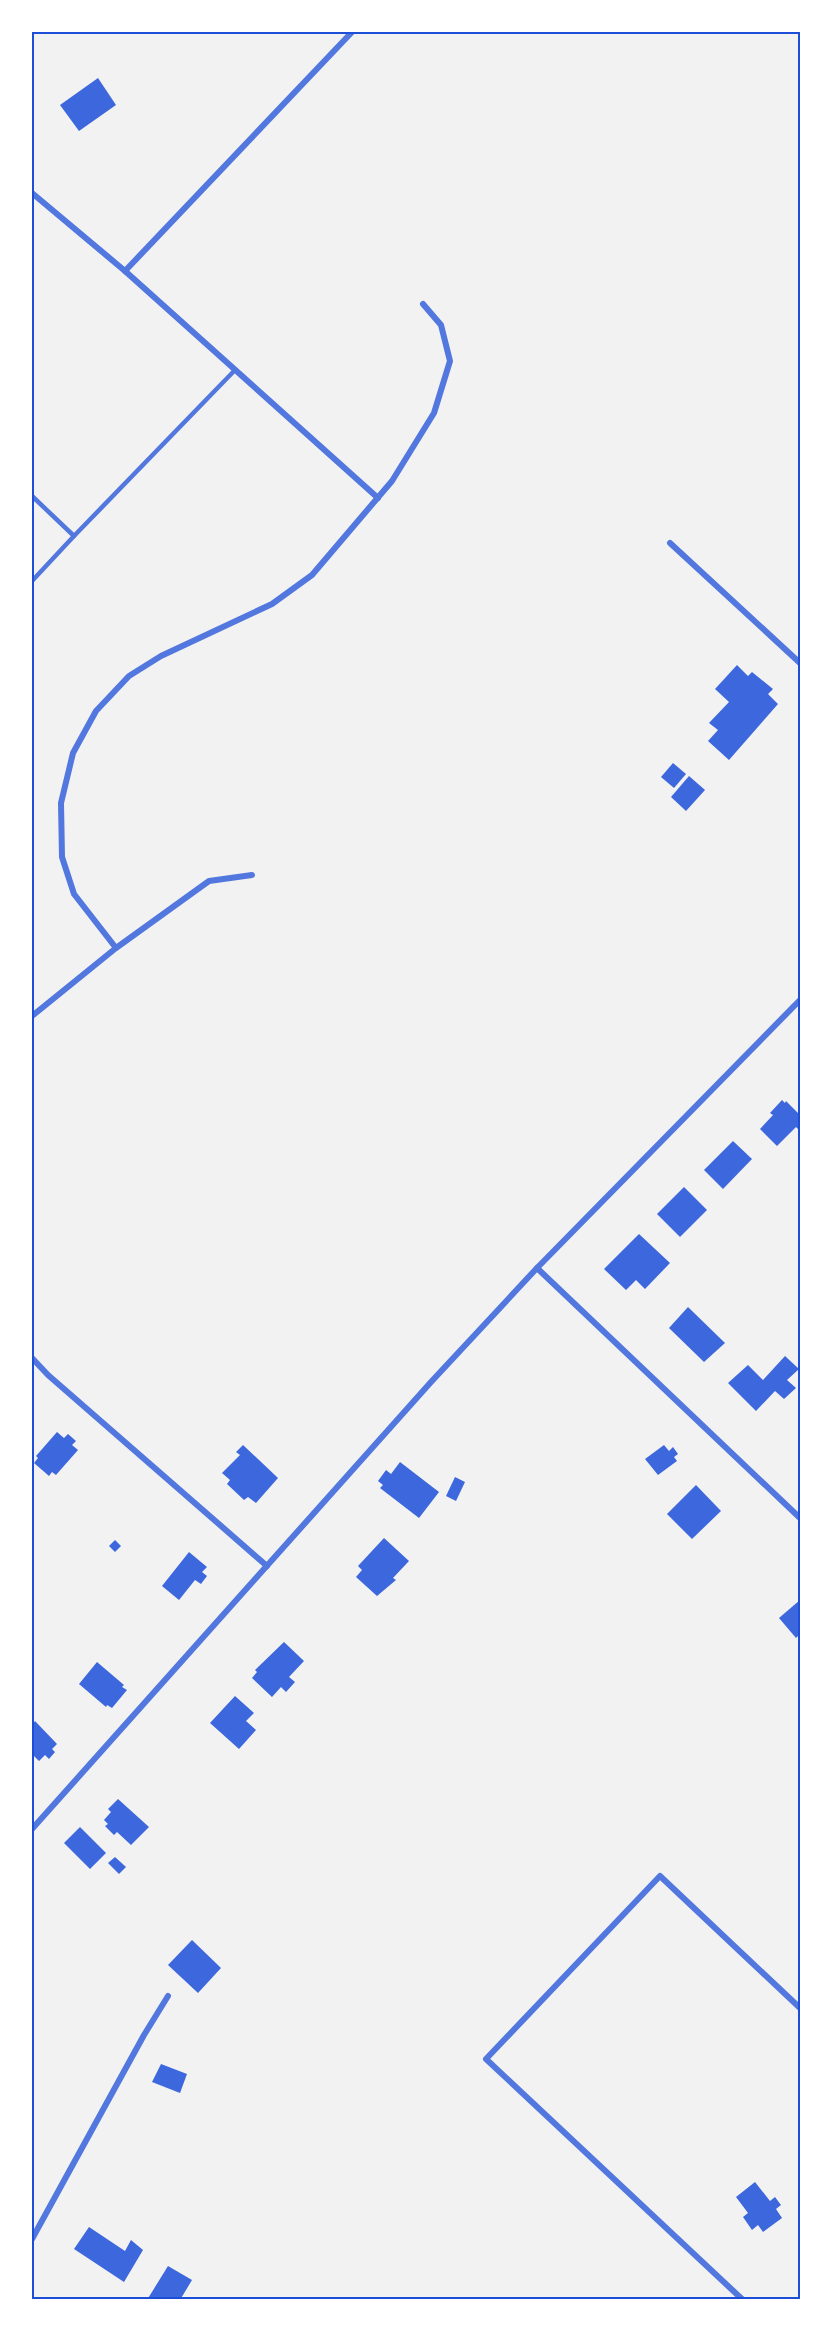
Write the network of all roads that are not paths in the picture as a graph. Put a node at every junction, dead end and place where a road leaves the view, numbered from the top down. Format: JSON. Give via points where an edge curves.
{"nodes":[{"id":1,"x":352,"y":32,"type":"edge"},
{"id":2,"x":32,"y":193,"type":"edge"},
{"id":3,"x":125,"y":271,"type":"junction"},
{"id":4,"x":423,"y":304,"type":"dead end"},
{"id":5,"x":235,"y":370,"type":"junction"},
{"id":6,"x":32,"y":496,"type":"edge"},
{"id":7,"x":378,"y":498,"type":"junction"},
{"id":8,"x":74,"y":536,"type":"junction"},
{"id":9,"x":670,"y":543,"type":"dead end"},
{"id":10,"x":32,"y":581,"type":"edge"},
{"id":11,"x":801,"y":663,"type":"edge"},
{"id":12,"x":252,"y":875,"type":"dead end"},
{"id":13,"x":116,"y":948,"type":"junction"},
{"id":14,"x":801,"y":1000,"type":"edge"},
{"id":15,"x":32,"y":1016,"type":"edge"},
{"id":16,"x":537,"y":1268,"type":"junction"},
{"id":17,"x":32,"y":1358,"type":"edge"},
{"id":18,"x":801,"y":1518,"type":"edge"},
{"id":19,"x":267,"y":1566,"type":"junction"},
{"id":20,"x":32,"y":1829,"type":"edge"},
{"id":21,"x":168,"y":1996,"type":"dead end"},
{"id":22,"x":801,"y":2008,"type":"edge"},
{"id":23,"x":32,"y":2239,"type":"edge"},
{"id":24,"x":743,"y":2300,"type":"edge"}],
"edges":[{"from":1,"to":3,"type":"street"},
{"from":2,"to":3,"type":"street"},
{"from":3,"to":5,"type":"street"},
{"from":4,"to":7,"type":"street","via":[[441,324],[450,361],[434,413]]},
{"from":5,"to":7,"type":"street"},
{"from":5,"to":8,"type":"lane"},
{"from":6,"to":8,"type":"lane"},
{"from":7,"to":13,"type":"street","via":[[312,575],[272,604],[161,656],[129,676],[96,711],[73,753],[60,803],[62,857],[74,894]]},
{"from":8,"to":10,"type":"lane"},
{"from":9,"to":11,"type":"street"},
{"from":12,"to":13,"type":"street","via":[[209,881]]},
{"from":13,"to":15,"type":"street"},
{"from":14,"to":16,"type":"street"},
{"from":16,"to":18,"type":"street"},
{"from":16,"to":19,"type":"street"},
{"from":17,"to":19,"type":"street"},
{"from":19,"to":20,"type":"street"},
{"from":21,"to":23,"type":"street"},
{"from":22,"to":24,"type":"street","via":[[660,1876],[486,2059]]}]}
